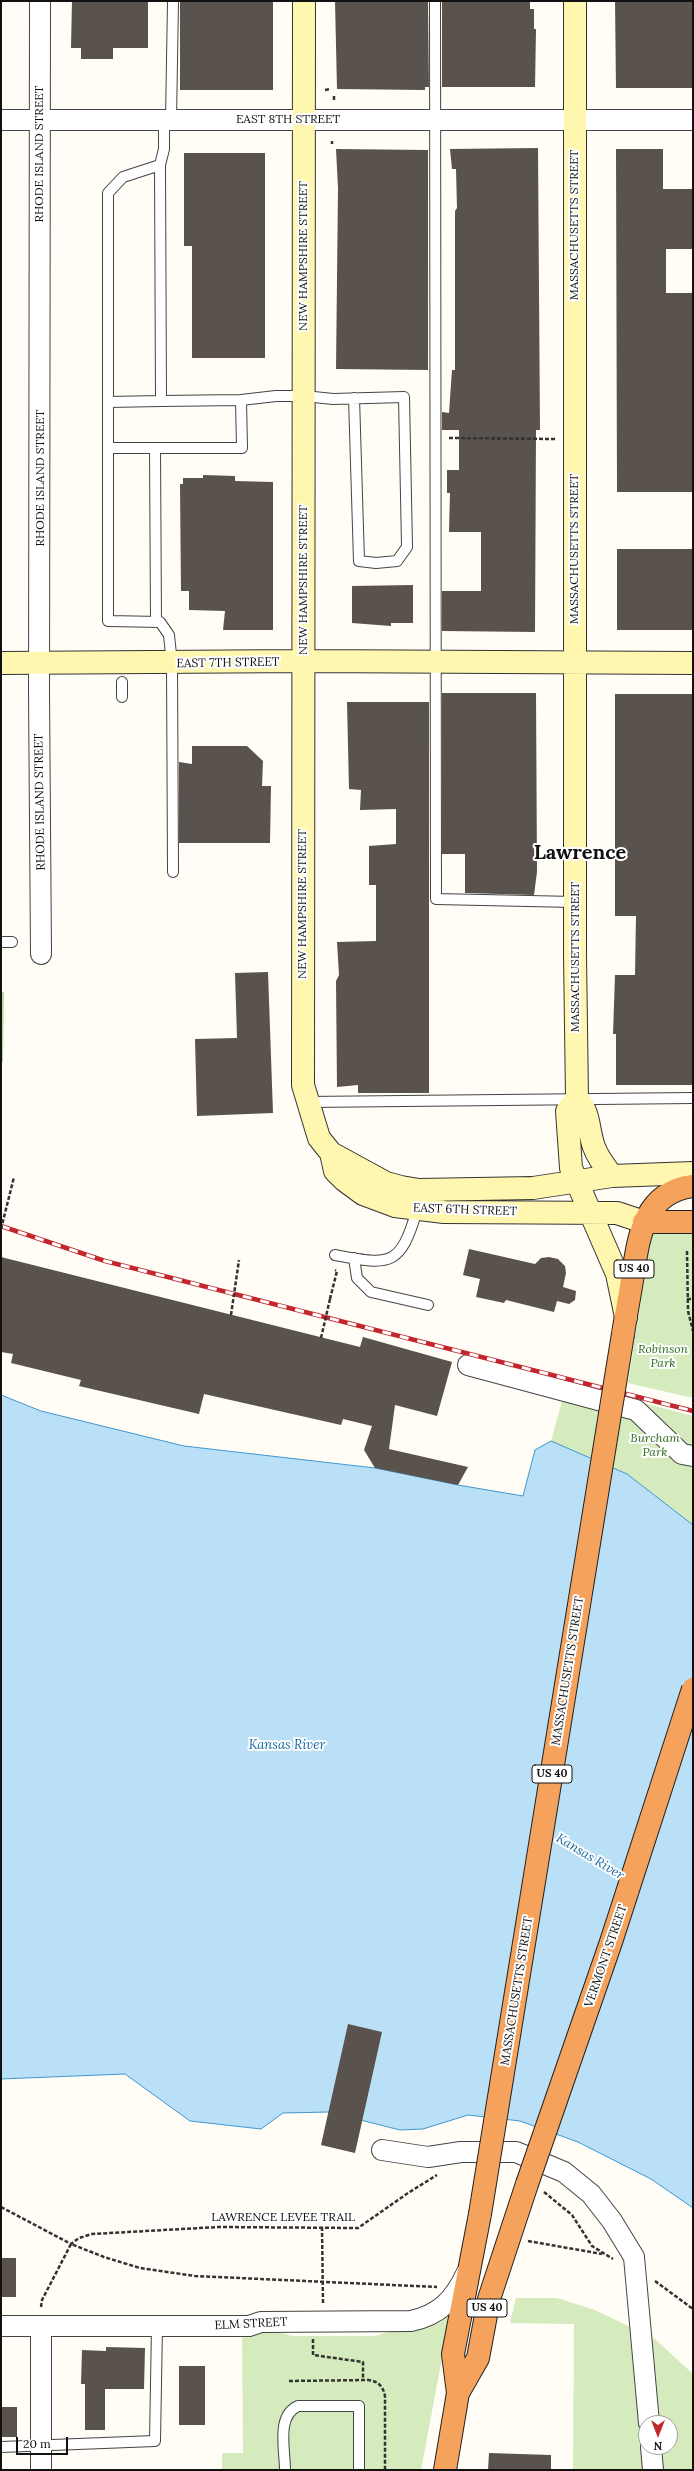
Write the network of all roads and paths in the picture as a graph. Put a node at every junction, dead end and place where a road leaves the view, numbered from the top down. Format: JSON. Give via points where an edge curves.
{"nodes":[{"id":1,"x":40,"y":1,"type":"edge"},
{"id":2,"x":173,"y":1,"type":"edge"},
{"id":3,"x":304,"y":1,"type":"edge"},
{"id":4,"x":435,"y":1,"type":"edge"},
{"id":5,"x":575,"y":1,"type":"edge"},
{"id":6,"x":331,"y":89,"type":"dead end"},
{"id":7,"x":325,"y":90,"type":"dead end"},
{"id":8,"x":334,"y":96,"type":"dead end"},
{"id":9,"x":334,"y":100,"type":"dead end"},
{"id":10,"x":1,"y":120,"type":"edge"},
{"id":11,"x":40,"y":120,"type":"junction"},
{"id":12,"x":168,"y":120,"type":"junction"},
{"id":13,"x":304,"y":120,"type":"junction"},
{"id":14,"x":436,"y":120,"type":"junction"},
{"id":15,"x":575,"y":120,"type":"junction"},
{"id":16,"x":693,"y":120,"type":"edge"},
{"id":17,"x":160,"y":166,"type":"junction"},
{"id":18,"x":304,"y":396,"type":"junction"},
{"id":19,"x":354,"y":398,"type":"junction"},
{"id":20,"x":240,"y":400,"type":"junction"},
{"id":21,"x":161,"y":401,"type":"junction"},
{"id":22,"x":108,"y":402,"type":"junction"},
{"id":23,"x":436,"y":438,"type":"junction"},
{"id":24,"x":575,"y":439,"type":"junction"},
{"id":25,"x":108,"y":448,"type":"junction"},
{"id":26,"x":155,"y":448,"type":"junction"},
{"id":27,"x":156,"y":622,"type":"junction"},
{"id":28,"x":304,"y":662,"type":"junction"},
{"id":29,"x":1,"y":663,"type":"edge"},
{"id":30,"x":41,"y":663,"type":"junction"},
{"id":31,"x":436,"y":663,"type":"junction"},
{"id":32,"x":576,"y":663,"type":"junction"},
{"id":33,"x":693,"y":663,"type":"edge"},
{"id":34,"x":172,"y":664,"type":"junction"},
{"id":35,"x":122,"y":682,"type":"dead end"},
{"id":36,"x":122,"y":697,"type":"dead end"},
{"id":37,"x":173,"y":872,"type":"dead end"},
{"id":38,"x":575,"y":902,"type":"junction"},
{"id":39,"x":1,"y":942,"type":"edge"},
{"id":40,"x":12,"y":942,"type":"dead end"},
{"id":41,"x":42,"y":954,"type":"dead end"},
{"id":42,"x":577,"y":1098,"type":"junction"},
{"id":43,"x":693,"y":1098,"type":"edge"},
{"id":44,"x":307,"y":1102,"type":"junction"},
{"id":45,"x":331,"y":1153,"type":"junction"},
{"id":46,"x":693,"y":1173,"type":"edge"},
{"id":47,"x":612,"y":1176,"type":"junction"},
{"id":48,"x":14,"y":1177,"type":"dead end"},
{"id":49,"x":576,"y":1182,"type":"junction"},
{"id":50,"x":693,"y":1186,"type":"edge"},
{"id":51,"x":417,"y":1210,"type":"junction"},
{"id":52,"x":590,"y":1212,"type":"junction"},
{"id":53,"x":644,"y":1222,"type":"junction"},
{"id":54,"x":693,"y":1222,"type":"edge"},
{"id":55,"x":1,"y":1229,"type":"edge"},
{"id":56,"x":687,"y":1251,"type":"dead end"},
{"id":57,"x":335,"y":1255,"type":"dead end"},
{"id":58,"x":354,"y":1258,"type":"junction"},
{"id":59,"x":239,"y":1260,"type":"dead end"},
{"id":60,"x":330,"y":1269,"type":"dead end"},
{"id":61,"x":687,"y":1299,"type":"junction"},
{"id":62,"x":693,"y":1299,"type":"edge"},
{"id":63,"x":428,"y":1305,"type":"dead end"},
{"id":64,"x":231,"y":1315,"type":"dead end"},
{"id":65,"x":624,"y":1325,"type":"junction"},
{"id":66,"x":693,"y":1331,"type":"edge"},
{"id":67,"x":321,"y":1338,"type":"dead end"},
{"id":68,"x":468,"y":1365,"type":"dead end"},
{"id":69,"x":693,"y":1456,"type":"edge"},
{"id":70,"x":693,"y":1689,"type":"edge"},
{"id":71,"x":382,"y":2150,"type":"dead end"},
{"id":72,"x":439,"y":2174,"type":"dead end"},
{"id":73,"x":1,"y":2207,"type":"edge"},
{"id":74,"x":322,"y":2227,"type":"junction"},
{"id":75,"x":518,"y":2230,"type":"junction"},
{"id":76,"x":71,"y":2244,"type":"junction"},
{"id":77,"x":602,"y":2254,"type":"dead end"},
{"id":78,"x":471,"y":2261,"type":"junction"},
{"id":79,"x":324,"y":2282,"type":"junction"},
{"id":80,"x":439,"y":2287,"type":"dead end"},
{"id":81,"x":323,"y":2307,"type":"dead end"},
{"id":82,"x":1,"y":2326,"type":"edge"},
{"id":83,"x":41,"y":2326,"type":"junction"},
{"id":84,"x":157,"y":2326,"type":"junction"},
{"id":85,"x":313,"y":2338,"type":"dead end"},
{"id":86,"x":363,"y":2380,"type":"dead end"},
{"id":87,"x":458,"y":2393,"type":"junction"},
{"id":88,"x":648,"y":2415,"type":"edge"},
{"id":89,"x":1,"y":2447,"type":"edge"},
{"id":90,"x":41,"y":2447,"type":"junction"},
{"id":91,"x":652,"y":2455,"type":"edge"},
{"id":92,"x":41,"y":2470,"type":"edge"},
{"id":93,"x":285,"y":2470,"type":"edge"},
{"id":94,"x":359,"y":2470,"type":"edge"},
{"id":95,"x":445,"y":2470,"type":"edge"},
{"id":96,"x":653,"y":2470,"type":"edge"}],
"edges":[{"from":1,"to":11,"type":"street","name":"RHODE ISLAND STREET"},
{"from":2,"to":12,"type":"lane"},
{"from":3,"to":13,"type":"street","name":"NEW HAMPSHIRE STREET"},
{"from":4,"to":14,"type":"lane"},
{"from":5,"to":15,"type":"street","name":"MASSACHUSETTS STREET"},
{"from":6,"to":7,"type":"path"},
{"from":8,"to":9,"type":"path"},
{"from":10,"to":11,"type":"street","name":"EAST 8TH STREET"},
{"from":11,"to":12,"type":"street","name":"EAST 8TH STREET"},
{"from":11,"to":30,"type":"street","name":"RHODE ISLAND STREET"},
{"from":12,"to":13,"type":"street","name":"EAST 8TH STREET"},
{"from":12,"to":17,"type":"lane"},
{"from":13,"to":14,"type":"street","name":"EAST 8TH STREET"},
{"from":13,"to":18,"type":"street","name":"NEW HAMPSHIRE STREET"},
{"from":14,"to":15,"type":"street","name":"EAST 8TH STREET"},
{"from":14,"to":23,"type":"lane"},
{"from":15,"to":16,"type":"street","name":"EAST 8TH STREET"},
{"from":15,"to":24,"type":"street","name":"MASSACHUSETTS STREET"},
{"from":17,"to":21,"type":"lane"},
{"from":17,"to":22,"type":"lane","via":[[123,177],[108,193]]},
{"from":18,"to":19,"type":"lane"},
{"from":18,"to":20,"type":"lane"},
{"from":18,"to":28,"type":"street","name":"NEW HAMPSHIRE STREET"},
{"from":19,"to":19,"type":"lane","via":[[404,398],[407,548],[397,562],[359,561]]},
{"from":20,"to":21,"type":"lane"},
{"from":20,"to":26,"type":"lane","via":[[242,448]]},
{"from":21,"to":22,"type":"lane"},
{"from":22,"to":25,"type":"lane"},
{"from":23,"to":24,"type":"path"},
{"from":23,"to":31,"type":"lane"},
{"from":24,"to":32,"type":"street","name":"MASSACHUSETTS STREET"},
{"from":25,"to":26,"type":"lane"},
{"from":25,"to":27,"type":"lane","via":[[108,621]]},
{"from":26,"to":27,"type":"lane"},
{"from":27,"to":34,"type":"lane","via":[[160,622],[169,635]]},
{"from":28,"to":31,"type":"street","name":"EAST 7TH STREET"},
{"from":28,"to":34,"type":"street","name":"EAST 7TH STREET"},
{"from":28,"to":44,"type":"street","name":"NEW HAMPSHIRE STREET","via":[[303,1085]]},
{"from":29,"to":30,"type":"street","name":"EAST 7TH STREET"},
{"from":30,"to":34,"type":"street","name":"EAST 7TH STREET"},
{"from":30,"to":41,"type":"street","name":"RHODE ISLAND STREET"},
{"from":31,"to":32,"type":"street","name":"EAST 7TH STREET"},
{"from":31,"to":38,"type":"lane","via":[[436,899]]},
{"from":32,"to":33,"type":"street","name":"EAST 7TH STREET"},
{"from":32,"to":38,"type":"street","name":"MASSACHUSETTS STREET"},
{"from":34,"to":37,"type":"lane"},
{"from":35,"to":36,"type":"lane"},
{"from":38,"to":42,"type":"street","name":"MASSACHUSETTS STREET"},
{"from":39,"to":40,"type":"lane"},
{"from":42,"to":43,"type":"lane"},
{"from":42,"to":44,"type":"lane"},
{"from":42,"to":47,"type":"street","via":[[586,1110],[594,1148]]},
{"from":42,"to":49,"type":"street","name":"MASSACHUSETTS STREET","via":[[567,1111],[571,1168]]},
{"from":44,"to":45,"type":"street","name":"NEW HAMPSHIRE STREET","via":[[319,1138]]},
{"from":45,"to":49,"type":"street","name":"EAST 6TH STREET","via":[[386,1183],[419,1190],[533,1188]]},
{"from":45,"to":51,"type":"street","name":"EAST 6TH STREET","via":[[335,1171],[363,1194],[395,1206]]},
{"from":46,"to":47,"type":"street","name":"EAST 6TH STREET"},
{"from":47,"to":49,"type":"street","name":"EAST 6TH STREET"},
{"from":48,"to":55,"type":"path","bridge":true},
{"from":49,"to":52,"type":"street","name":"MASSACHUSETTS STREET"},
{"from":50,"to":53,"type":"highway","number":"US 40","via":[[678,1190],[658,1201]]},
{"from":51,"to":52,"type":"street","name":"EAST 6TH STREET"},
{"from":51,"to":58,"type":"lane","via":[[405,1245],[398,1255],[386,1261],[373,1262]]},
{"from":52,"to":53,"type":"street","name":"EAST 6TH STREET","via":[[617,1213]]},
{"from":52,"to":65,"type":"street","name":"MASSACHUSETTS STREET","via":[[617,1274]]},
{"from":53,"to":54,"type":"highway"},
{"from":53,"to":65,"type":"highway","name":"MASSACHUSETTS STREET","number":"US 40","via":[[638,1240]]},
{"from":56,"to":61,"type":"path"},
{"from":57,"to":58,"type":"lane"},
{"from":58,"to":63,"type":"lane","via":[[357,1278],[371,1292]]},
{"from":59,"to":64,"type":"path","bridge":true},
{"from":60,"to":67,"type":"path","bridge":true,"via":[[337,1271]]},
{"from":61,"to":62,"type":"path"},
{"from":61,"to":66,"type":"path","via":[[688,1321]]},
{"from":65,"to":78,"type":"highway","name":"MASSACHUSETTS STREET","number":"US 40","bridge":true},
{"from":68,"to":69,"type":"street","via":[[636,1410],[682,1454]]},
{"from":70,"to":75,"type":"highway","name":"VERMONT STREET","number":"US 40","bridge":true},
{"from":71,"to":88,"type":"street","via":[[428,2157],[461,2152],[516,2152],[564,2172],[591,2194],[612,2221],[634,2257]]},
{"from":72,"to":74,"type":"path","name":"LAWRENCE LEVEE TRAIL","via":[[358,2228]]},
{"from":73,"to":76,"type":"path"},
{"from":74,"to":76,"type":"path","name":"LAWRENCE LEVEE TRAIL","via":[[218,2227],[107,2233],[79,2238]]},
{"from":74,"to":79,"type":"path"},
{"from":75,"to":77,"type":"path"},
{"from":75,"to":87,"type":"highway","number":"US 40","via":[[489,2299],[478,2358]]},
{"from":76,"to":79,"type":"path","via":[[140,2268],[195,2276]]},
{"from":76,"to":83,"type":"path","via":[[42,2300]]},
{"from":78,"to":84,"type":"street","name":"ELM STREET","via":[[451,2300],[436,2313],[420,2319],[394,2322],[261,2322],[249,2326]]},
{"from":78,"to":87,"type":"highway","number":"US 40","via":[[466,2299],[453,2354]]},
{"from":79,"to":80,"type":"path"},
{"from":79,"to":81,"type":"path"},
{"from":82,"to":83,"type":"street","name":"ELM STREET"},
{"from":83,"to":84,"type":"street","name":"ELM STREET"},
{"from":83,"to":90,"type":"street"},
{"from":84,"to":90,"type":"lane","via":[[155,2441]]},
{"from":85,"to":86,"type":"path","via":[[313,2355],[363,2362]]},
{"from":87,"to":95,"type":"highway","number":"US 40"},
{"from":89,"to":90,"type":"lane"},
{"from":90,"to":92,"type":"street"},
{"from":91,"to":96,"type":"street"},
{"from":93,"to":94,"type":"lane","via":[[284,2420],[292,2409],[298,2406],[358,2406]]}]}
